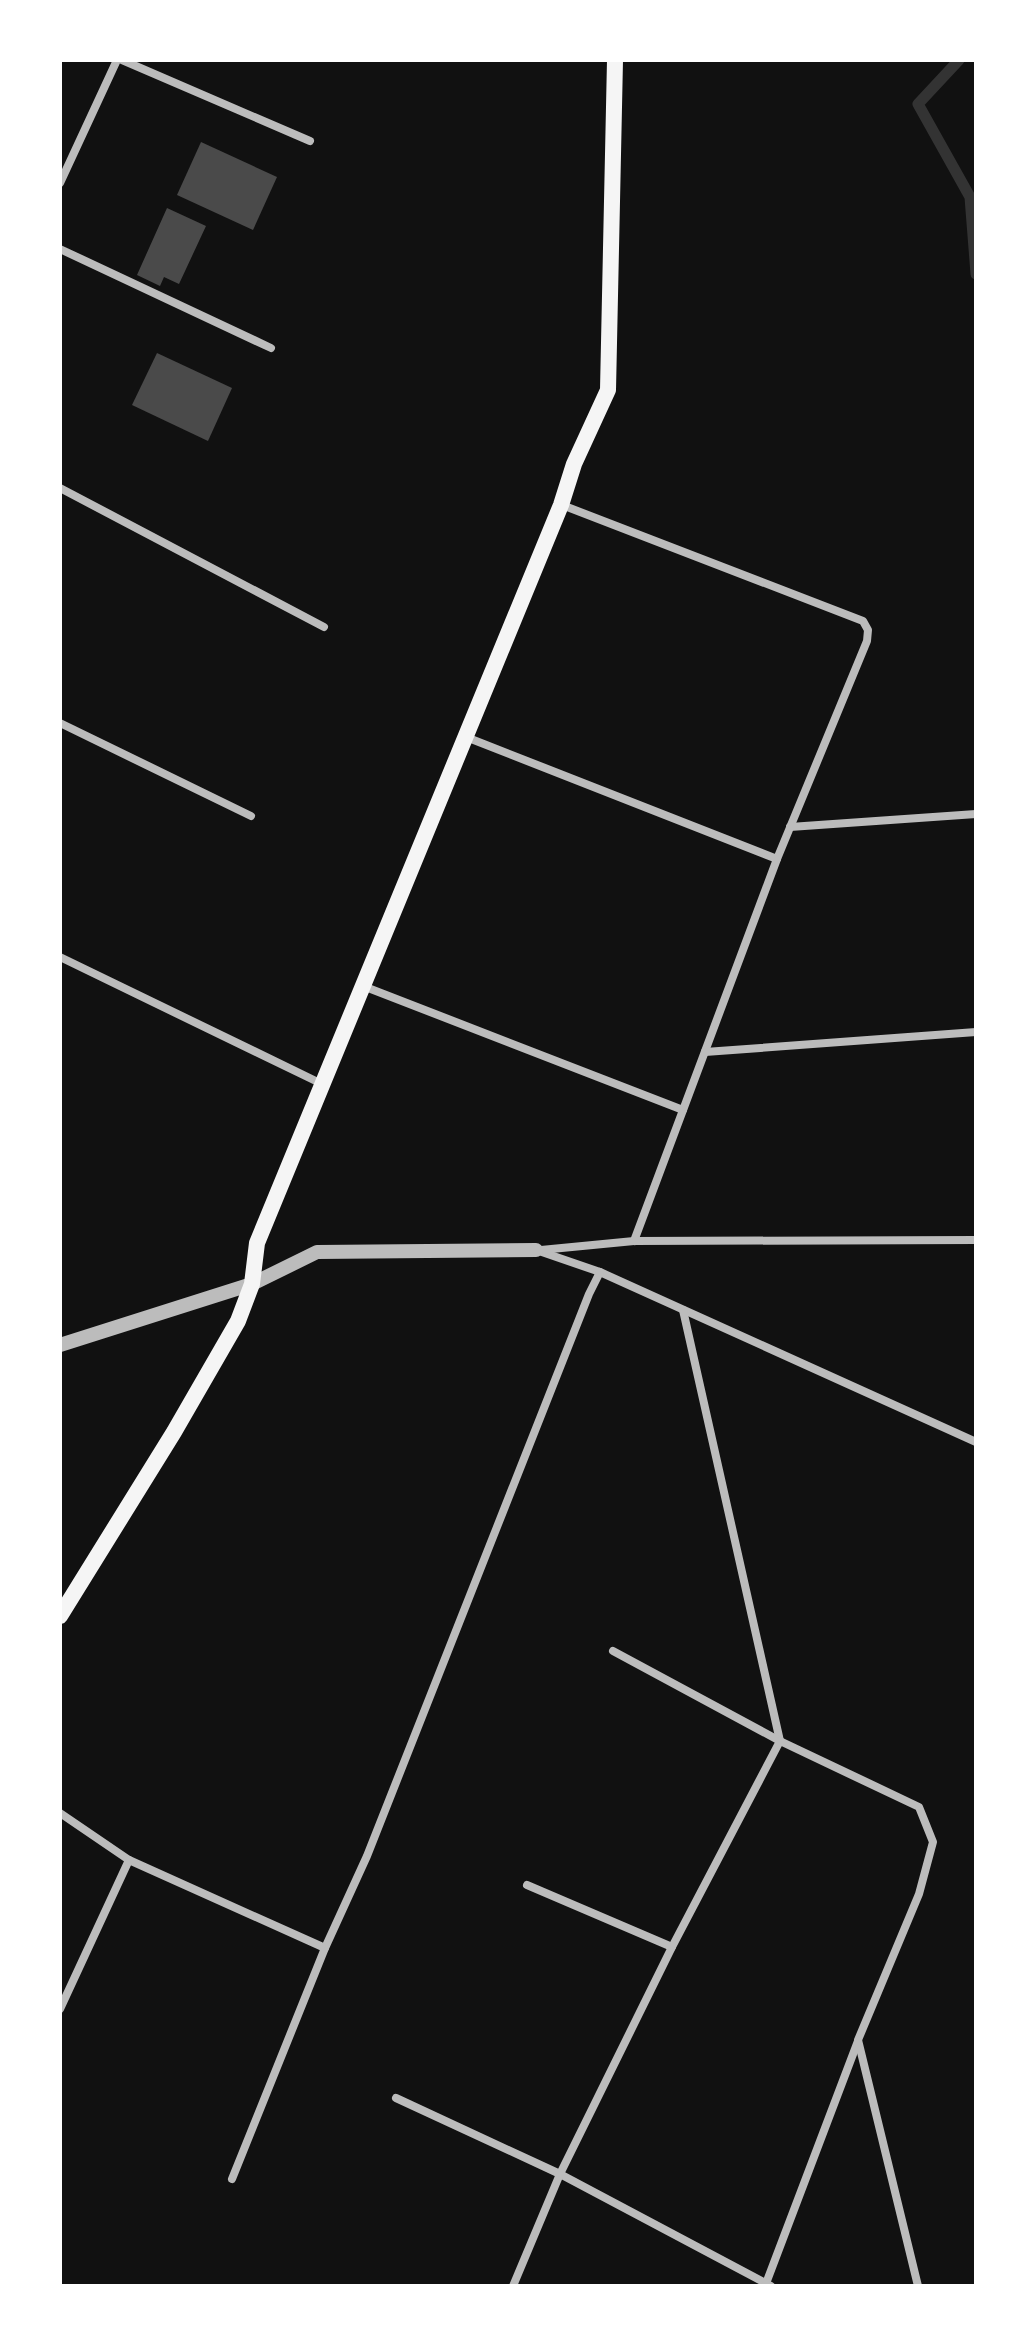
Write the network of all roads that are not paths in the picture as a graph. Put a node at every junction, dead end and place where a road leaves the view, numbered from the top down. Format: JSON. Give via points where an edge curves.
{"nodes":[{"id":1,"x":119,"y":60,"type":"edge"},
{"id":2,"x":615,"y":60,"type":"edge"},
{"id":3,"x":310,"y":141,"type":"dead end"},
{"id":4,"x":60,"y":183,"type":"edge"},
{"id":5,"x":60,"y":249,"type":"edge"},
{"id":6,"x":271,"y":348,"type":"dead end"},
{"id":7,"x":60,"y":488,"type":"edge"},
{"id":8,"x":561,"y":505,"type":"junction"},
{"id":9,"x":324,"y":627,"type":"dead end"},
{"id":10,"x":60,"y":723,"type":"edge"},
{"id":11,"x":465,"y":737,"type":"junction"},
{"id":12,"x":976,"y":814,"type":"edge"},
{"id":13,"x":251,"y":816,"type":"dead end"},
{"id":14,"x":790,"y":827,"type":"junction"},
{"id":15,"x":777,"y":859,"type":"junction"},
{"id":16,"x":60,"y":957,"type":"edge"},
{"id":17,"x":363,"y":986,"type":"junction"},
{"id":18,"x":976,"y":1032,"type":"edge"},
{"id":19,"x":705,"y":1052,"type":"junction"},
{"id":20,"x":323,"y":1085,"type":"junction"},
{"id":21,"x":683,"y":1110,"type":"junction"},
{"id":22,"x":976,"y":1240,"type":"edge"},
{"id":23,"x":634,"y":1241,"type":"junction"},
{"id":24,"x":536,"y":1250,"type":"junction"},
{"id":25,"x":600,"y":1272,"type":"junction"},
{"id":26,"x":252,"y":1284,"type":"junction"},
{"id":27,"x":683,"y":1310,"type":"junction"},
{"id":28,"x":60,"y":1345,"type":"edge"},
{"id":29,"x":976,"y":1442,"type":"edge"},
{"id":30,"x":60,"y":1616,"type":"edge"},
{"id":31,"x":613,"y":1651,"type":"dead end"},
{"id":32,"x":780,"y":1741,"type":"junction"},
{"id":33,"x":60,"y":1813,"type":"edge"},
{"id":34,"x":129,"y":1860,"type":"junction"},
{"id":35,"x":527,"y":1885,"type":"dead end"},
{"id":36,"x":672,"y":1947,"type":"junction"},
{"id":37,"x":325,"y":1948,"type":"junction"},
{"id":38,"x":60,"y":2009,"type":"edge"},
{"id":39,"x":858,"y":2040,"type":"junction"},
{"id":40,"x":396,"y":2098,"type":"dead end"},
{"id":41,"x":560,"y":2174,"type":"junction"},
{"id":42,"x":232,"y":2179,"type":"dead end"},
{"id":43,"x":768,"y":2285,"type":"edge"},
{"id":44,"x":513,"y":2286,"type":"edge"},
{"id":45,"x":918,"y":2286,"type":"edge"}],
"edges":[{"from":1,"to":3,"type":"street"},
{"from":1,"to":4,"type":"street"},
{"from":2,"to":8,"type":"main road","via":[[608,390]]},
{"from":5,"to":6,"type":"street"},
{"from":7,"to":9,"type":"street"},
{"from":8,"to":11,"type":"main road"},
{"from":8,"to":14,"type":"street","via":[[863,621],[867,641]]},
{"from":10,"to":13,"type":"street"},
{"from":11,"to":15,"type":"street"},
{"from":11,"to":17,"type":"main road"},
{"from":12,"to":14,"type":"street"},
{"from":14,"to":15,"type":"street"},
{"from":15,"to":19,"type":"street"},
{"from":16,"to":20,"type":"street"},
{"from":17,"to":20,"type":"main road"},
{"from":17,"to":21,"type":"street"},
{"from":18,"to":19,"type":"street"},
{"from":19,"to":21,"type":"street"},
{"from":20,"to":26,"type":"main road","via":[[257,1243]]},
{"from":21,"to":23,"type":"street"},
{"from":22,"to":23,"type":"street"},
{"from":23,"to":24,"type":"street"},
{"from":24,"to":25,"type":"street"},
{"from":24,"to":26,"type":"street","via":[[317,1252]]},
{"from":25,"to":27,"type":"street"},
{"from":25,"to":37,"type":"street","via":[[367,1856]]},
{"from":26,"to":28,"type":"street"},
{"from":26,"to":30,"type":"main road","via":[[238,1321],[174,1432]]},
{"from":27,"to":29,"type":"street"},
{"from":27,"to":32,"type":"street"},
{"from":31,"to":32,"type":"street"},
{"from":32,"to":36,"type":"street"},
{"from":32,"to":39,"type":"street","via":[[919,1807],[933,1842],[919,1894]]},
{"from":33,"to":34,"type":"street"},
{"from":34,"to":37,"type":"street"},
{"from":34,"to":38,"type":"street"},
{"from":35,"to":36,"type":"street"},
{"from":36,"to":41,"type":"street"},
{"from":37,"to":42,"type":"street"},
{"from":39,"to":43,"type":"street"},
{"from":39,"to":45,"type":"street"},
{"from":40,"to":41,"type":"street"},
{"from":41,"to":43,"type":"street"},
{"from":41,"to":44,"type":"street"}]}
